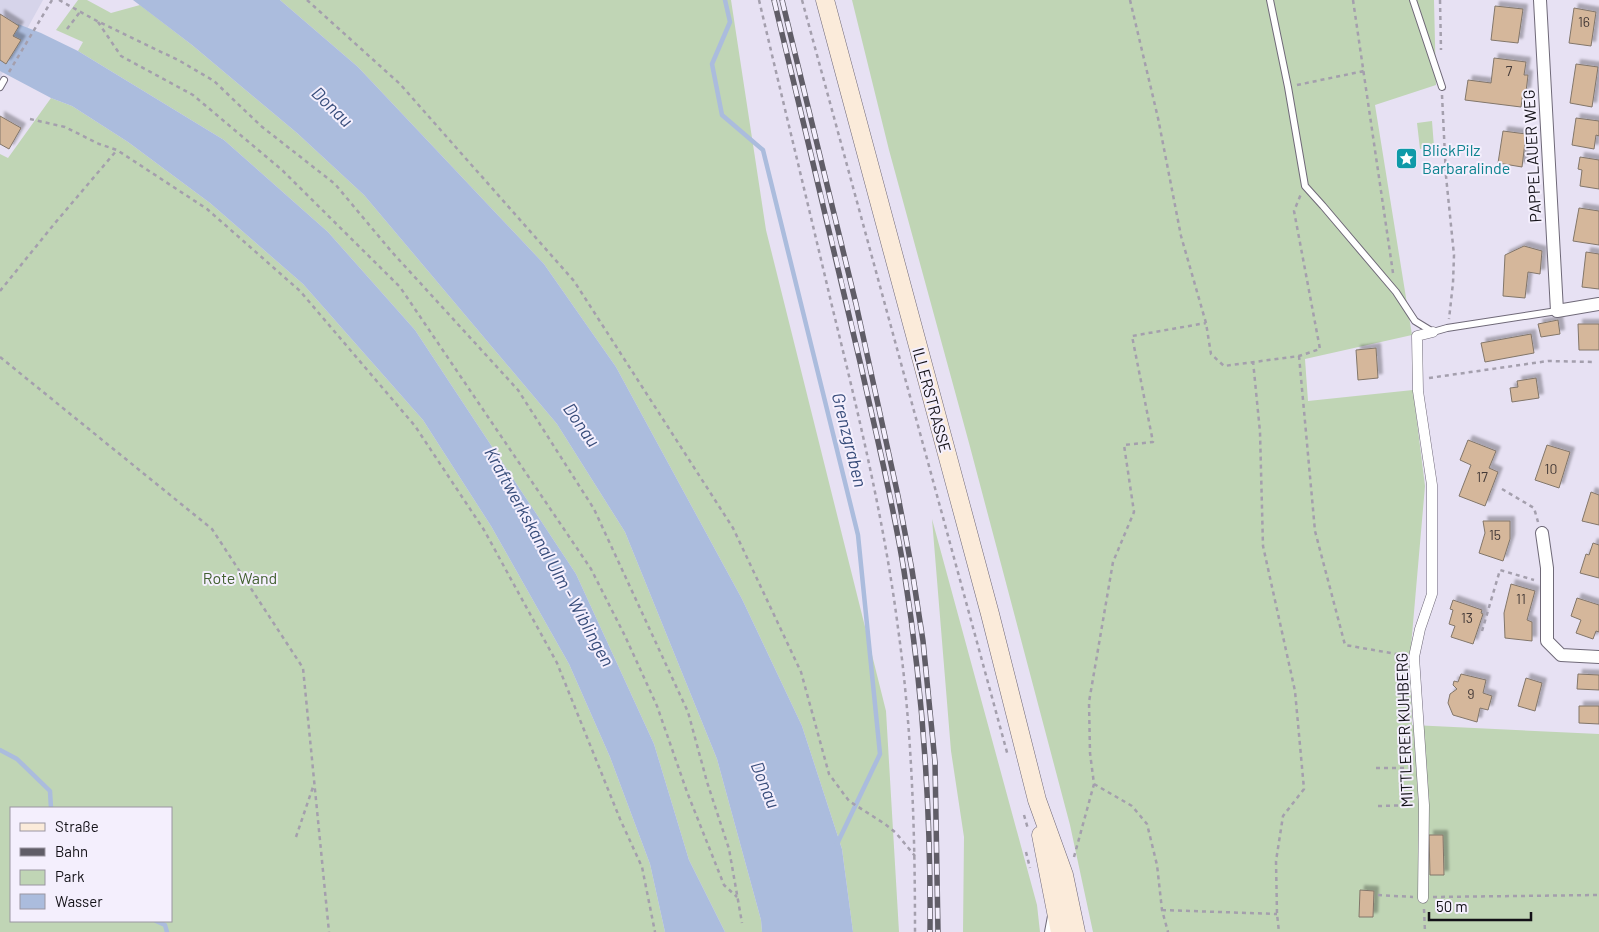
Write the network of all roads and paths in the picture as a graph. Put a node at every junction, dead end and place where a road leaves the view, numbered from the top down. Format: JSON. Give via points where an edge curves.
{"nodes":[{"id":1,"x":52,"y":0,"type":"edge"},
{"id":2,"x":59,"y":0,"type":"edge"},
{"id":3,"x":307,"y":0,"type":"edge"},
{"id":4,"x":759,"y":0,"type":"edge"},
{"id":5,"x":802,"y":0,"type":"edge"},
{"id":6,"x":825,"y":0,"type":"edge"},
{"id":7,"x":1130,"y":0,"type":"edge"},
{"id":8,"x":1270,"y":0,"type":"edge"},
{"id":9,"x":1353,"y":0,"type":"edge"},
{"id":10,"x":1413,"y":0,"type":"edge"},
{"id":11,"x":1440,"y":0,"type":"edge"},
{"id":12,"x":1540,"y":0,"type":"edge"},
{"id":13,"x":80,"y":12,"type":"junction"},
{"id":14,"x":97,"y":21,"type":"junction"},
{"id":15,"x":67,"y":29,"type":"dead end"},
{"id":16,"x":1441,"y":58,"type":"dead end"},
{"id":17,"x":1364,"y":71,"type":"junction"},
{"id":18,"x":4,"y":80,"type":"joint"},
{"id":19,"x":0,"y":87,"type":"edge"},
{"id":20,"x":1288,"y":87,"type":"junction"},
{"id":21,"x":1442,"y":87,"type":"joint"},
{"id":22,"x":30,"y":119,"type":"dead end"},
{"id":23,"x":117,"y":150,"type":"junction"},
{"id":24,"x":1305,"y":186,"type":"junction"},
{"id":25,"x":0,"y":291,"type":"edge"},
{"id":26,"x":1396,"y":292,"type":"junction"},
{"id":27,"x":1599,"y":304,"type":"edge"},
{"id":28,"x":1557,"y":311,"type":"junction"},
{"id":29,"x":1206,"y":323,"type":"junction"},
{"id":30,"x":1448,"y":328,"type":"junction"},
{"id":31,"x":1433,"y":332,"type":"junction"},
{"id":32,"x":1300,"y":356,"type":"junction"},
{"id":33,"x":0,"y":357,"type":"edge"},
{"id":34,"x":1253,"y":361,"type":"junction"},
{"id":35,"x":1596,"y":362,"type":"dead end"},
{"id":36,"x":1417,"y":380,"type":"junction"},
{"id":37,"x":1502,"y":489,"type":"dead end"},
{"id":38,"x":1542,"y":533,"type":"joint"},
{"id":39,"x":1547,"y":584,"type":"junction"},
{"id":40,"x":1482,"y":631,"type":"dead end"},
{"id":41,"x":1414,"y":657,"type":"junction"},
{"id":42,"x":1599,"y":657,"type":"edge"},
{"id":43,"x":1009,"y":759,"type":"dead end"},
{"id":44,"x":1376,"y":768,"type":"dead end"},
{"id":45,"x":1422,"y":768,"type":"junction"},
{"id":46,"x":315,"y":783,"type":"junction"},
{"id":47,"x":1094,"y":784,"type":"junction"},
{"id":48,"x":1030,"y":804,"type":"junction"},
{"id":49,"x":1424,"y":805,"type":"junction"},
{"id":50,"x":1378,"y":806,"type":"dead end"},
{"id":51,"x":1030,"y":836,"type":"dead end"},
{"id":52,"x":296,"y":837,"type":"dead end"},
{"id":53,"x":915,"y":856,"type":"junction"},
{"id":54,"x":1064,"y":875,"type":"junction"},
{"id":55,"x":1378,"y":895,"type":"dead end"},
{"id":56,"x":1599,"y":895,"type":"edge"},
{"id":57,"x":738,"y":898,"type":"junction"},
{"id":58,"x":1423,"y":898,"type":"junction"},
{"id":59,"x":1054,"y":908,"type":"junction"},
{"id":60,"x":1162,"y":910,"type":"junction"},
{"id":61,"x":1277,"y":914,"type":"junction"},
{"id":62,"x":742,"y":923,"type":"dead end"},
{"id":63,"x":329,"y":932,"type":"edge"},
{"id":64,"x":655,"y":932,"type":"edge"},
{"id":65,"x":915,"y":932,"type":"edge"},
{"id":66,"x":1048,"y":932,"type":"edge"},
{"id":67,"x":1060,"y":932,"type":"edge"},
{"id":68,"x":1076,"y":932,"type":"edge"},
{"id":69,"x":1168,"y":932,"type":"edge"},
{"id":70,"x":1279,"y":932,"type":"edge"},
{"id":71,"x":1424,"y":932,"type":"edge"}],
"edges":[{"from":1,"to":18,"type":"path"},
{"from":2,"to":13,"type":"path"},
{"from":3,"to":53,"type":"path","via":[[400,84],[574,281],[733,528],[801,672],[829,774],[848,801],[896,833]]},
{"from":4,"to":53,"type":"path","via":[[863,431],[885,539],[908,716]]},
{"from":5,"to":43,"type":"path"},
{"from":6,"to":48,"type":"main road","name":"ILLERSTRASSE","via":[[987,604]]},
{"from":7,"to":29,"type":"path","via":[[1181,236]]},
{"from":8,"to":20,"type":"lane"},
{"from":9,"to":17,"type":"path"},
{"from":10,"to":21,"type":"lane"},
{"from":11,"to":16,"type":"path"},
{"from":12,"to":28,"type":"street","name":"PAPPELAUER WEG"},
{"from":13,"to":14,"type":"path"},
{"from":13,"to":15,"type":"path"},
{"from":14,"to":57,"type":"path","via":[[121,56],[194,95],[282,170],[400,287],[591,569],[657,706],[724,884]]},
{"from":14,"to":57,"type":"path","via":[[214,81],[261,126],[336,184],[391,251],[518,390],[594,509],[688,712],[729,849]]},
{"from":17,"to":20,"type":"path"},
{"from":17,"to":26,"type":"path"},
{"from":18,"to":19,"type":"lane"},
{"from":20,"to":24,"type":"lane"},
{"from":21,"to":30,"type":"path","via":[[1454,255]]},
{"from":22,"to":23,"type":"path","via":[[65,127]]},
{"from":23,"to":25,"type":"path"},
{"from":23,"to":64,"type":"path","via":[[206,209],[300,291],[414,426],[484,530],[557,663],[642,867]]},
{"from":24,"to":26,"type":"lane"},
{"from":24,"to":32,"type":"path","via":[[1294,210],[1320,350]]},
{"from":26,"to":31,"type":"lane","via":[[1415,320]]},
{"from":27,"to":28,"type":"street"},
{"from":28,"to":30,"type":"lane"},
{"from":29,"to":34,"type":"path","via":[[1211,354],[1224,366]]},
{"from":29,"to":47,"type":"path","via":[[1132,336],[1154,442],[1124,445],[1134,512],[1113,562],[1089,702]]},
{"from":30,"to":31,"type":"lane"},
{"from":31,"to":36,"type":"street","name":"MITTLERER KUHBERG","via":[[1417,336]]},
{"from":32,"to":34,"type":"path"},
{"from":32,"to":41,"type":"path","via":[[1315,530],[1346,645]]},
{"from":33,"to":46,"type":"path","via":[[212,529],[303,668]]},
{"from":34,"to":61,"type":"path","via":[[1260,432],[1263,546],[1295,691],[1304,789],[1283,816],[1276,861]]},
{"from":35,"to":36,"type":"path","via":[[1548,361]]},
{"from":36,"to":41,"type":"street","name":"MITTLERER KUHBERG","via":[[1432,485],[1432,594]]},
{"from":37,"to":38,"type":"path","via":[[1534,508]]},
{"from":38,"to":39,"type":"street"},
{"from":39,"to":40,"type":"path","via":[[1500,570]]},
{"from":39,"to":42,"type":"street","via":[[1547,641],[1561,655]]},
{"from":41,"to":45,"type":"street","name":"MITTLERER KUHBERG"},
{"from":44,"to":45,"type":"path"},
{"from":45,"to":49,"type":"street","name":"MITTLERER KUHBERG"},
{"from":46,"to":52,"type":"path"},
{"from":46,"to":63,"type":"path"},
{"from":47,"to":54,"type":"path","via":[[1072,864]]},
{"from":47,"to":60,"type":"path","via":[[1132,806],[1147,824],[1157,865]]},
{"from":48,"to":51,"type":"path"},
{"from":48,"to":54,"type":"main road","name":"ILLERSTRASSE"},
{"from":48,"to":59,"type":"main road","name":"ILLERSTRASSE","via":[[1043,848]]},
{"from":49,"to":50,"type":"path"},
{"from":49,"to":58,"type":"street","name":"MITTLERER KUHBERG"},
{"from":53,"to":65,"type":"path"},
{"from":54,"to":68,"type":"main road","name":"ILLERSTRASSE"},
{"from":55,"to":58,"type":"path"},
{"from":56,"to":58,"type":"path"},
{"from":57,"to":62,"type":"path"},
{"from":58,"to":71,"type":"path"},
{"from":59,"to":66,"type":"lane"},
{"from":59,"to":67,"type":"main road","name":"ILLERSTRASSE"},
{"from":60,"to":61,"type":"path"},
{"from":60,"to":69,"type":"path"},
{"from":61,"to":70,"type":"path"}]}
